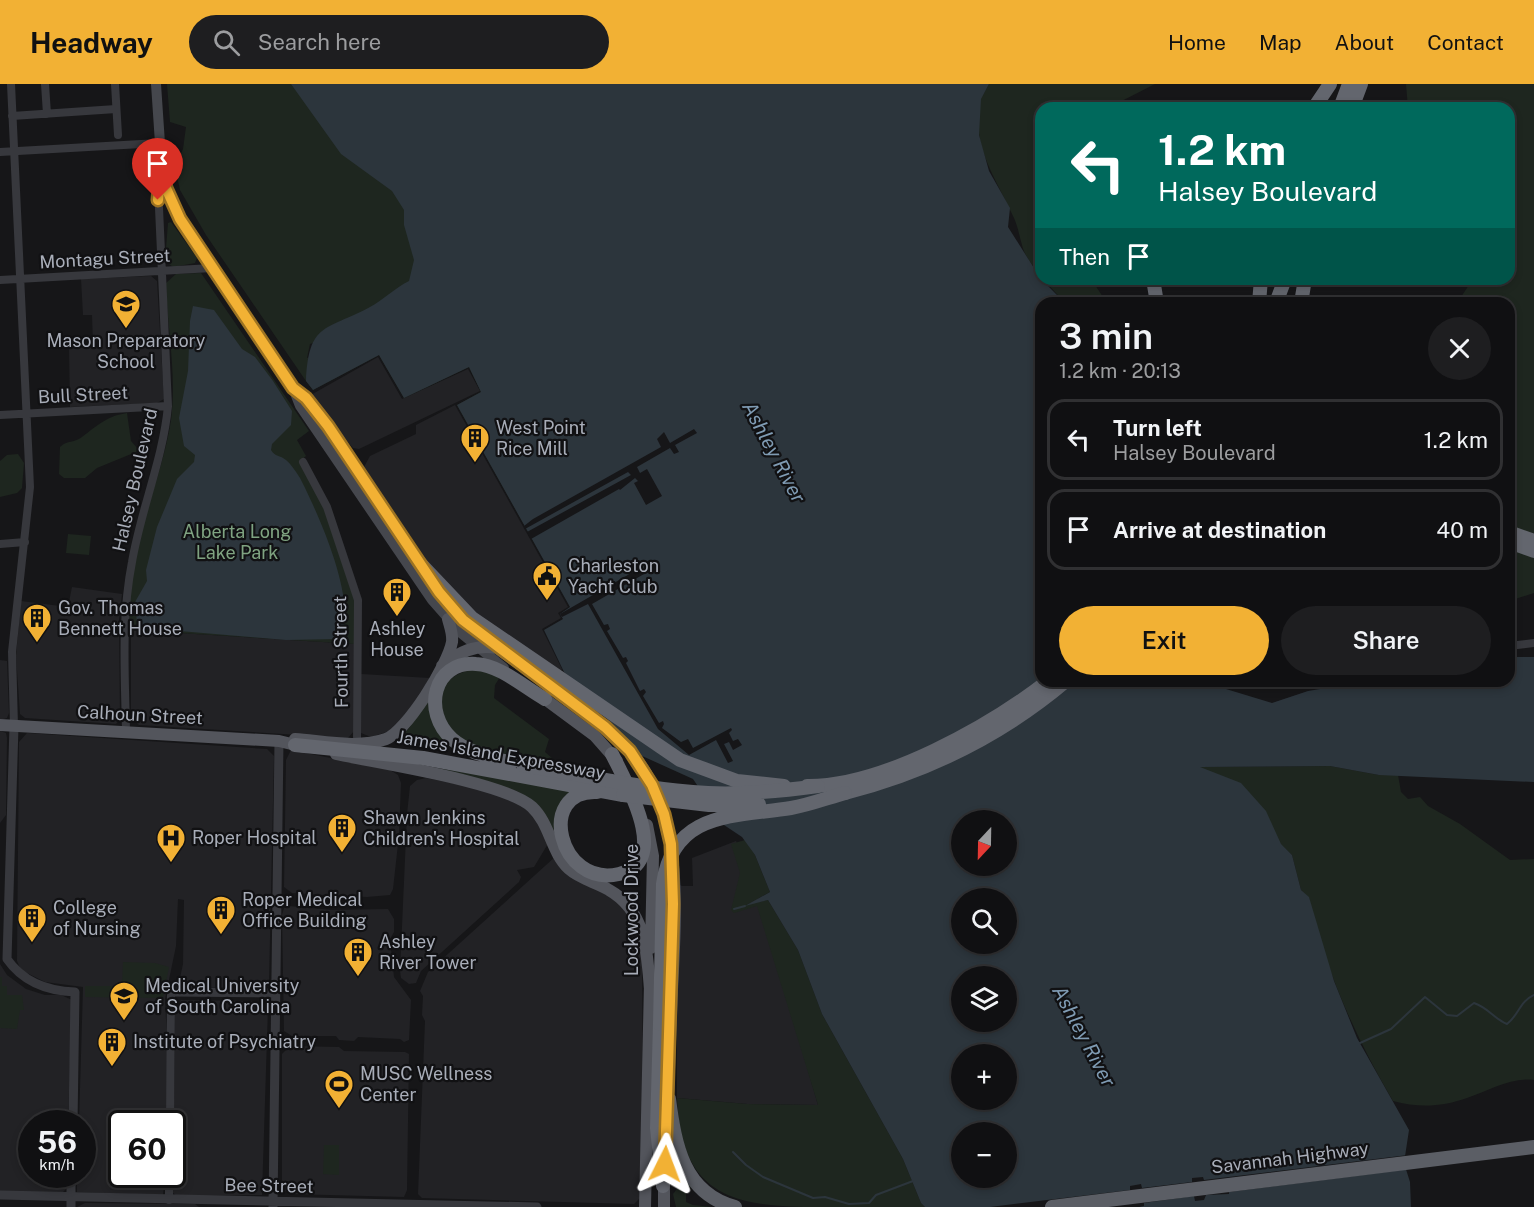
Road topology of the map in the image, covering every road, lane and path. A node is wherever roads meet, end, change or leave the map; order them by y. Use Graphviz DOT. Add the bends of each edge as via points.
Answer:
graph roads {
  1 [pos="11,84"];
  2 [pos="45,84"];
  3 [pos="115,84"];
  4 [pos="156,84"];
  5 [pos="1330,84"];
  6 [pos="1349,84"];
  7 [pos="1363,84"];
  8 [pos="1318,102"];
  9 [pos="1342,102"];
  10 [pos="1355,102"];
  11 [pos="1358,102"];
  12 [pos="116,109"];
  13 [pos="47,114"];
  14 [pos="12,116"];
  15 [pos="117,135"];
  16 [pos="159,143"];
  17 [pos="14,151"];
  18 [pos="0,152"];
  19 [pos="161,164"];
  20 [pos="212,268"];
  21 [pos="161,272"];
  22 [pos="19,278"];
  23 [pos="0,280"];
  24 [pos="293,388"];
  25 [pos="168,406"];
  26 [pos="27,413"];
  27 [pos="0,415"];
  28 [pos="303,462"];
  29 [pos="1515,534"];
  30 [pos="1534,540"];
  31 [pos="25,542"];
  32 [pos="0,544"];
  33 [pos="1515,545"];
  34 [pos="1534,551"];
  35 [pos="418,561"];
  36 [pos="448,619"];
  37 [pos="1534,643"];
  38 [pos="1515,645"];
  39 [pos="476,647"];
  40 [pos="497,648"];
  41 [pos="442,666"];
  42 [pos="523,672"];
  43 [pos="1040,687"];
  44 [pos="1058,687"];
  45 [pos="545,699"];
  46 [pos="0,725"];
  47 [pos="14,726"];
  48 [pos="126,732"];
  49 [pos="279,741"];
  50 [pos="357,743"];
  51 [pos="295,745"];
  52 [pos="612,754"];
  53 [pos="518,767"];
  54 [pos="818,786"];
  55 [pos="845,793"];
  56 [pos="623,795"];
  57 [pos="650,990"];
  58 [pos="171,992"];
  59 [pos="276,993"];
  60 [pos="669,1099"];
  61 [pos="73,1110"];
  62 [pos="170,1110"];
  63 [pos="647,1123"];
  64 [pos="1534,1147"];
  65 [pos="663,1186"];
  66 [pos="169,1188"];
  67 [pos="0,1196"];
  68 [pos="169,1200"];
  69 [pos="71,1202"];
  70 [pos="203,1204"];
  71 [pos="273,1205"];
  72 [pos="451,1206"];
  73 [pos="537,1207"];
  74 [pos="645,1207"];
  75 [pos="664,1207"];
  76 [pos="735,1207"];
  77 [pos="1052,1207"];
  1 -- 14 [label="street"];
  2 -- 13 [label="street"];
  3 -- 12 [label="street"];
  4 -- 16 [label="main road"];
  5 -- 8 [label="highway"];
  6 -- 9 [label="highway"];
  7 -- 10 [label="highway"];
  7 -- 11 [label="highway"];
  12 -- 13 [label="street"];
  12 -- 15 [label="street"];
  13 -- 14 [label="street"];
  14 -- 17 [label="street"];
  16 -- 17 [label="street"];
  16 -- 19 [label="main road"];
  17 -- 18 [label="street"];
  17 -- 22 [label="street"];
  19 -- 20 [label="main road" via="171,202"];
  19 -- 21 [label="street, Halsey Boulevard"];
  20 -- 21 [label="street, Montagu Street"];
  20 -- 24 [label="main road"];
  21 -- 22 [label="street, Montagu Street"];
  21 -- 25 [label="street, Halsey Boulevard"];
  22 -- 23 [label="street, Montagu Street"];
  22 -- 26 [label="street"];
  24 -- 35 [label="main road" via="328,426"];
  24 -- 36 [label="main road" via="300,406 338,463"];
  25 -- 26 [label="street, Bull Street"];
  25 -- 48 [label="street, Halsey Boulevard" via="128,582"];
  26 -- 27 [label="street, Bull Street"];
  26 -- 31 [label="street" via="30,498"];
  28 -- 50 [label="street, Fourth Street" via="327,507 358,600"];
  29 -- 30 [label="highway"];
  31 -- 32 [label="street"];
  31 -- 47 [label="street" via="12,652"];
  33 -- 34 [label="highway"];
  35 -- 40 [label="main road" via="455,611"];
  35 -- 42 [label="highway"];
  36 -- 39 [label="main road"];
  36 -- 41 [label="main road" via="452,638"];
  37 -- 38 [label="street"];
  39 -- 40 [label="main road"];
  39 -- 41 [label="main road"];
  39 -- 42 [label="main road"];
  40 -- 42 [label="main road"];
  41 -- 50 [label="main road, Calhoun Street" via="395,734"];
  42 -- 45 [label="highway"];
  42 -- 53 [label="highway" via="465,664 444,678 433,701 439,725 453,740 474,752"];
  42 -- 54 [label="highway, bridge" via="695,768 737,781"];
  42 -- 60 [label="main road, bridge" via="605,727 630,751 646,772 664,814 671,844 672,882"];
  43 -- 54 [label="highway, James Island Expressway" via="948,744 902,764"];
  44 -- 55 [label="highway, James Island Expressway" via="1026,713 962,751 917,771"];
  45 -- 52 [label="main road, Lockwood Drive" via="595,736"];
  46 -- 47 [label="main road, Calhoun Street"];
  47 -- 48 [label="main road, Calhoun Street"];
  47 -- 61 [label="street" via="7,959 27,980 75,992"];
  48 -- 49 [label="main road, Calhoun Street"];
  49 -- 50 [label="main road, Calhoun Street"];
  49 -- 51 [label="main road, Calhoun Street"];
  49 -- 59 [label="street"];
  50 -- 53 [label="highway, James Island Expressway"];
  51 -- 53 [label="highway, James Island Expressway"];
  51 -- 57 [label="main road, Calhoun Street" via="499,790 526,802 539,814 564,864 616,894 635,915 646,940"];
  52 -- 56 [label="highway, bridge" via="637,805 644,847 641,858 627,872 606,875 590,871 574,861 564,846 560,830 565,808 584,792"];
  52 -- 57 [label="main road, Lockwood Drive, bridge" via="627,774 646,819 653,856"];
  53 -- 54 [label="highway, James Island Expressway, bridge" via="708,793 757,793"];
  53 -- 56 [label="highway, James Island Expressway"];
  55 -- 56 [label="highway, James Island Expressway, bridge" via="735,805"];
  55 -- 65 [label="highway, bridge" via="794,807 704,822 681,840 667,866 663,884 657,1128"];
  57 -- 63 [label="main road, Lockwood Drive"];
  58 -- 59 [label="street"];
  58 -- 62 [label="street"];
  59 -- 71 [label="street"];
  60 -- 65 [label="main road"];
  60 -- 76 [label="highway" via="676,1145 685,1168 703,1190"];
  63 -- 65 [label="main road" via="652,1184 659,1190"];
  63 -- 74 [label="main road, Lockwood Drive"];
  64 -- 77 [label="highway, Savannah Highway"];
  65 -- 75 [label="main road"];
  66 -- 68 [label="street"];
  67 -- 69 [label="street, Bee Street"];
  68 -- 69 [label="street, Bee Street"];
  68 -- 70 [label="street, Bee Street"];
  70 -- 71 [label="street, Bee Street"];
  71 -- 72 [label="street, Bee Street"];
  72 -- 73 [label="street, Bee Street"];
}
